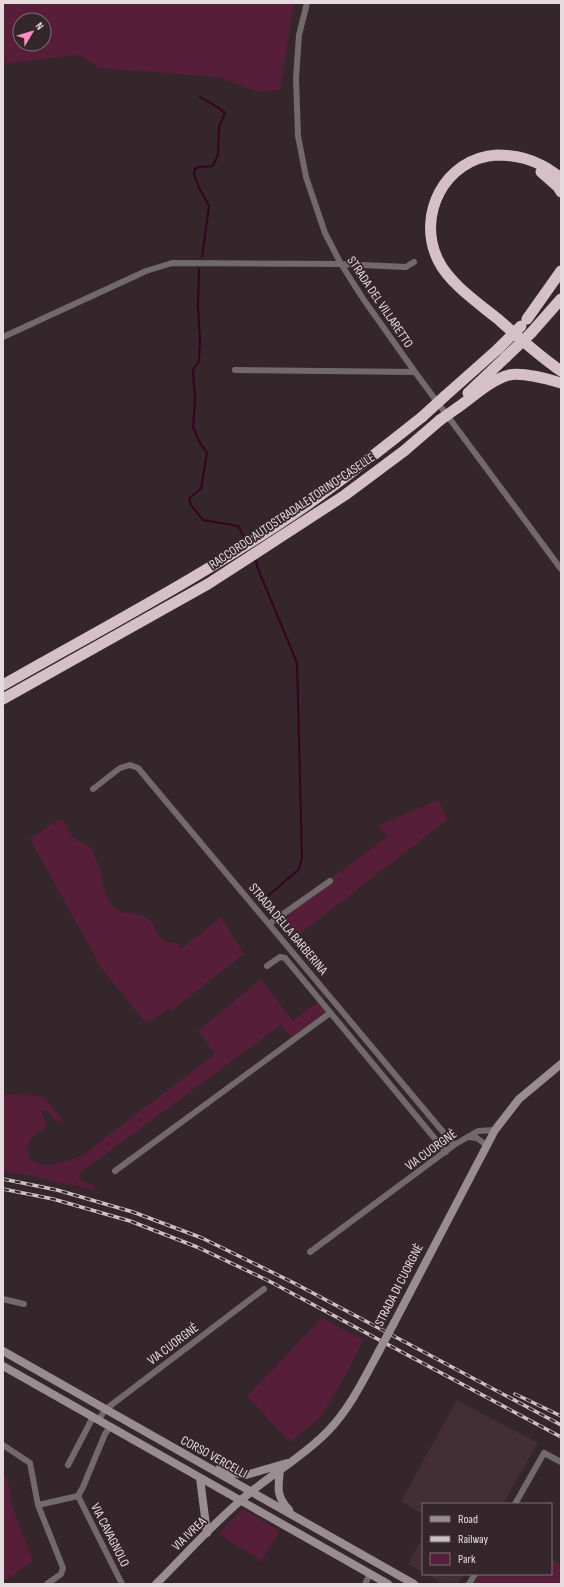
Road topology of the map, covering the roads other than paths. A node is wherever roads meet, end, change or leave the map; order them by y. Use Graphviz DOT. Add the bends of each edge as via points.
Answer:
graph roads {
  1 [pos="307,3"];
  2 [pos="508,156"];
  3 [pos="561,178"];
  4 [pos="561,192"];
  5 [pos="414,262"];
  6 [pos="341,264"];
  7 [pos="561,272"];
  8 [pos="561,285"];
  9 [pos="561,299"];
  10 [pos="524,323"];
  11 [pos="3,337"];
  12 [pos="502,354"];
  13 [pos="235,370"];
  14 [pos="415,372"];
  15 [pos="561,372"];
  16 [pos="561,383"];
  17 [pos="456,407"];
  18 [pos="561,569"];
  19 [pos="3,685"];
  20 [pos="3,699"];
  21 [pos="93,789"];
  22 [pos="330,881"];
  23 [pos="269,924"];
  24 [pos="267,966"];
  25 [pos="330,1013"];
  26 [pos="561,1064"];
  27 [pos="494,1130"];
  28 [pos="468,1137"];
  29 [pos="486,1145"];
  30 [pos="454,1146"];
  31 [pos="446,1152"];
  32 [pos="115,1171"];
  33 [pos="310,1252"];
  34 [pos="264,1288"];
  35 [pos="3,1299"];
  36 [pos="24,1304"];
  37 [pos="3,1351"];
  38 [pos="3,1366"];
  39 [pos="106,1409"];
  40 [pos="96,1419"];
  41 [pos="110,1427"];
  42 [pos="3,1445"];
  43 [pos="291,1462"];
  44 [pos="561,1462"];
  45 [pos="68,1465"];
  46 [pos="206,1466"];
  47 [pos="280,1470"];
  48 [pos="200,1478"];
  49 [pos="252,1492"];
  50 [pos="78,1496"];
  51 [pos="240,1501"];
  52 [pos="516,1503"];
  53 [pos="38,1505"];
  54 [pos="295,1516"];
  55 [pos="207,1533"];
  56 [pos="370,1574"];
  57 [pos="474,1575"];
  58 [pos="47,1584"];
  59 [pos="122,1584"];
  60 [pos="156,1584"];
  61 [pos="365,1584"];
  62 [pos="388,1584"];
  63 [pos="414,1584"];
  64 [pos="469,1584"];
  1 -- 6 [label="street, STRADA DEL VILLARETTO" via="299,35 296,78 298,136 313,202"];
  2 -- 3 [label="highway" via="542,165"];
  2 -- 4 [label="highway" via="538,170"];
  2 -- 15 [label="highway" via="498,155 468,163 444,183 433,205 430,229 433,248 441,267 455,283"];
  5 -- 6 [label="street" via="406,267"];
  6 -- 11 [label="street" via="172,263 146,271"];
  6 -- 14 [label="street, STRADA DEL VILLARETTO"];
  7 -- 10 [label="highway"];
  8 -- 10 [label="highway, RACCORDO AUTOSTRADALE TORINO-CASELLE"];
  9 -- 12 [label="highway, RACCORDO AUTOSTRADALE TORINO-CASELLE, bridge" via="531,333"];
  10 -- 12 [label="highway, RACCORDO AUTOSTRADALE TORINO-CASELLE, bridge"];
  12 -- 17 [label="highway, RACCORDO AUTOSTRADALE TORINO-CASELLE"];
  12 -- 19 [label="highway, RACCORDO AUTOSTRADALE TORINO-CASELLE, bridge" via="307,505 218,562"];
  13 -- 14 [label="street"];
  14 -- 18 [label="street, STRADA DEL VILLARETTO"];
  16 -- 17 [label="highway" via="510,375 487,386"];
  17 -- 20 [label="highway, RACCORDO AUTOSTRADALE TORINO-CASELLE, bridge" via="404,451 345,495 208,584"];
  21 -- 23 [label="street, STRADA DELLA BARBERINA" via="120,768 130,765 138,768"];
  22 -- 23 [label="street"];
  23 -- 30 [label="street, STRADA DELLA BARBERINA"];
  24 -- 25 [label="street, STRADA DELLA BARBERINA" via="280,958 285,958"];
  25 -- 31 [label="street, STRADA DELLA BARBERINA"];
  25 -- 32 [label="street"];
  26 -- 27 [label="main road, STRADA DI CUORGNÈ" via="519,1099"];
  27 -- 28 [label="street, VIA CUORGNÈ" via="482,1130"];
  27 -- 29 [label="main road, STRADA DI CUORGNÈ"];
  28 -- 29 [label="street, VIA CUORGNÈ" via="477,1138"];
  28 -- 30 [label="street, VIA CUORGNÈ"];
  29 -- 43 [label="main road, STRADA DI CUORGNÈ, bridge" via="394,1323 345,1411 324,1435"];
  30 -- 31 [label="street, VIA CUORGNÈ"];
  31 -- 33 [label="street, VIA CUORGNÈ"];
  34 -- 39 [label="street, VIA CUORGNÈ"];
  35 -- 36 [label="street"];
  37 -- 39 [label="main road, CORSO VERCELLI"];
  38 -- 40 [label="main road, CORSO VERCELLI"];
  39 -- 40 [label="street, VIA CUORGNÈ"];
  39 -- 46 [label="main road, CORSO VERCELLI"];
  40 -- 41 [label="main road, CORSO VERCELLI"];
  40 -- 45 [label="street, VIA CUORGNÈ"];
  41 -- 48 [label="main road, CORSO VERCELLI"];
  41 -- 50 [label="street, VIA CAVAGNOLO"];
  42 -- 53 [label="street" via="30,1463"];
  43 -- 46 [label="main road" via="246,1475"];
  43 -- 47 [label="main road, STRADA DI CUORGNÈ"];
  44 -- 52 [label="street" via="544,1453"];
  46 -- 49 [label="main road, CORSO VERCELLI"];
  47 -- 49 [label="main road, STRADA DI CUORGNÈ"];
  47 -- 54 [label="main road" via="279,1495"];
  48 -- 51 [label="main road, CORSO VERCELLI"];
  48 -- 55 [label="main road"];
  49 -- 51 [label="main road, STRADA DI CUORGNÈ"];
  49 -- 54 [label="main road, CORSO VERCELLI"];
  50 -- 53 [label="street, VIA CAVAGNOLO"];
  50 -- 59 [label="street, VIA CAVAGNOLO"];
  51 -- 55 [label="main road, VIA IVREA"];
  51 -- 56 [label="main road, CORSO VERCELLI"];
  53 -- 58 [label="street" via="63,1568 61,1574"];
  54 -- 63 [label="main road, CORSO VERCELLI"];
  55 -- 60 [label="main road, VIA IVREA"];
  56 -- 61 [label="street"];
  56 -- 62 [label="main road, CORSO VERCELLI"];
  57 -- 64 [label="street"];
}
